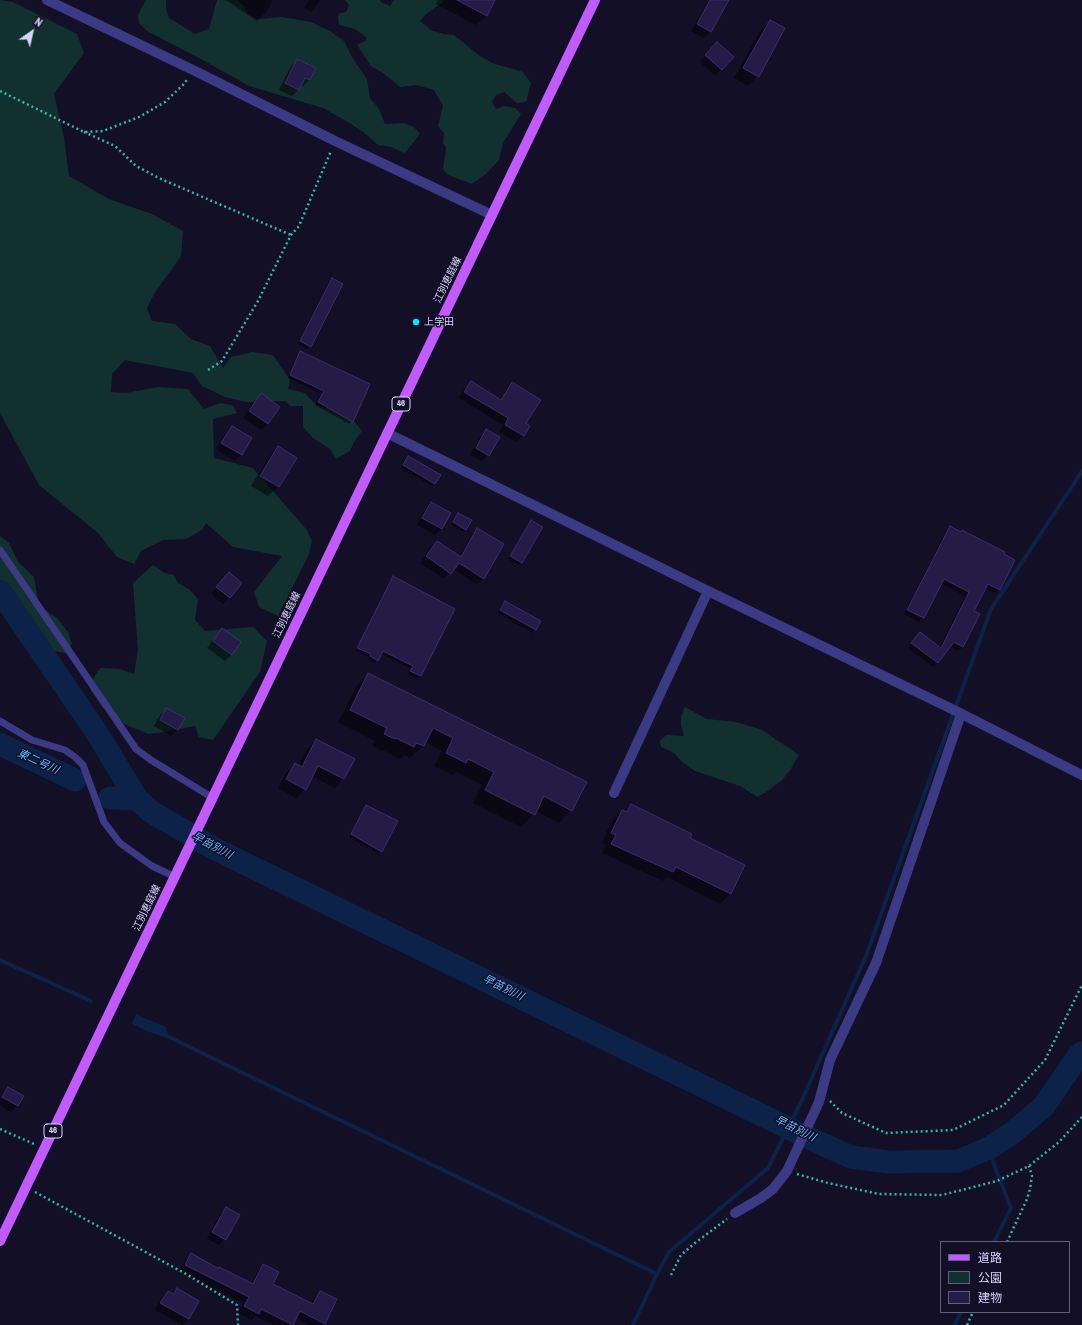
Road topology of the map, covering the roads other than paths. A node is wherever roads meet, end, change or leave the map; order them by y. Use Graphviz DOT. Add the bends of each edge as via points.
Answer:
graph roads {
  1 [pos="47,0"];
  2 [pos="595,0"];
  3 [pos="492,215"];
  4 [pos="388,433"];
  5 [pos="0,550"];
  6 [pos="708,592"];
  7 [pos="956,711"];
  8 [pos="0,721"];
  9 [pos="1082,775"];
  10 [pos="614,793"];
  11 [pos="213,798"];
  12 [pos="175,877"];
  13 [pos="735,1213"];
  14 [pos="0,1241"];
  1 -- 3 [label="street"];
  2 -- 3 [label="main road, 江別恵庭線 / 46"];
  3 -- 4 [label="main road, 江別恵庭線 / 46"];
  4 -- 6 [label="street"];
  4 -- 11 [label="main road, 江別恵庭線 / 46"];
  5 -- 11 [label="lane" via="136,749"];
  6 -- 7 [label="street"];
  6 -- 10 [label="street"];
  7 -- 9 [label="street"];
  7 -- 13 [label="street" via="876,963 830,1060 820,1097 788,1168 772,1189"];
  8 -- 12 [label="lane" via="32,740 65,750 75,757 83,765 104,822 120,843 152,866"];
  11 -- 12 [label="main road, 江別恵庭線 / 46"];
  12 -- 14 [label="main road, 江別恵庭線 / 46"];
}
